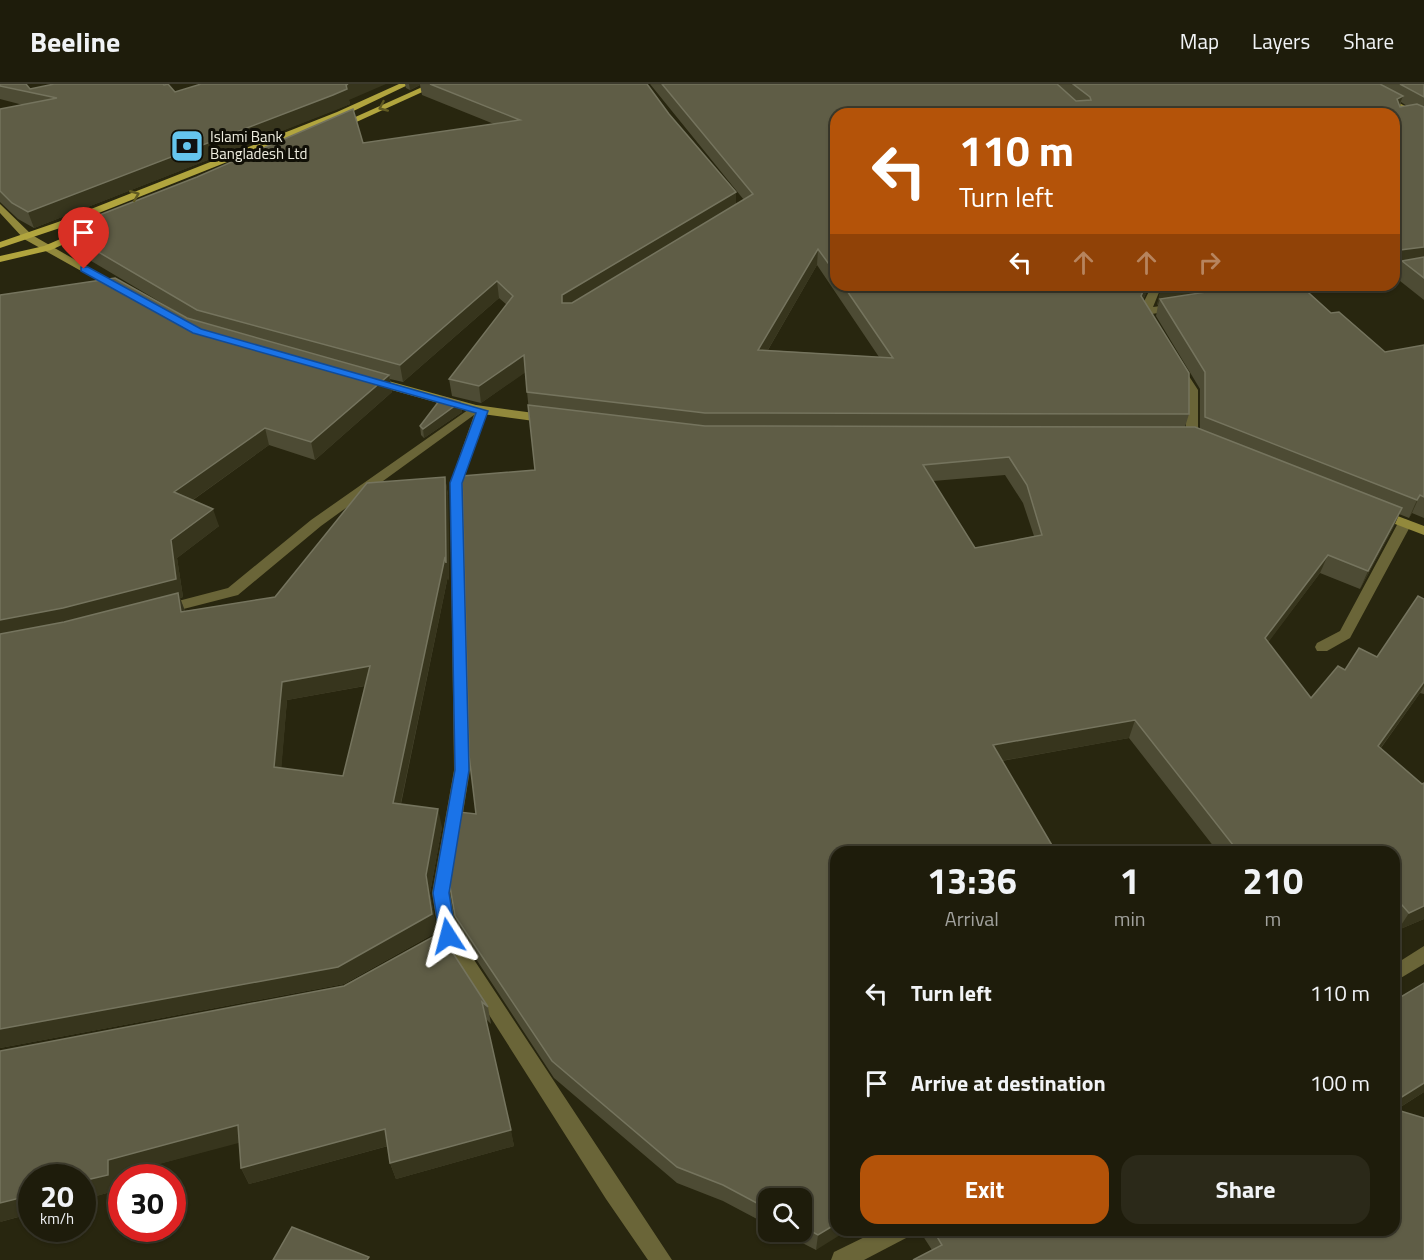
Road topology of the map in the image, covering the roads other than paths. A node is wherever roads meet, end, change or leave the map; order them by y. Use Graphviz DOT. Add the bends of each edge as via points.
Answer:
graph roads {
  1 [pos="406,84"];
  2 [pos="436,84"];
  3 [pos="1356,84"];
  4 [pos="1413,114"];
  5 [pos="1400,116"];
  6 [pos="1424,120"];
  7 [pos="328,132"];
  8 [pos="0,207"];
  9 [pos="90,231"];
  10 [pos="28,237"];
  11 [pos="0,245"];
  12 [pos="46,248"];
  13 [pos="0,259"];
  14 [pos="1424,267"];
  15 [pos="1400,271"];
  16 [pos="1154,291"];
  17 [pos="1282,291"];
  18 [pos="1275,292"];
  19 [pos="137,298"];
  20 [pos="1192,304"];
  21 [pos="1145,312"];
  22 [pos="1156,331"];
  23 [pos="1174,360"];
  24 [pos="364,378"];
  25 [pos="478,410"];
  26 [pos="562,421"];
  27 [pos="1192,439"];
  28 [pos="1362,506"];
  29 [pos="1405,523"];
  30 [pos="1424,531"];
  31 [pos="152,612"];
  32 [pos="1322,647"];
  33 [pos="448,936"];
  34 [pos="428,947"];
  35 [pos="1424,954"];
  36 [pos="1400,970"];
  37 [pos="889,1236"];
  38 [pos="662,1260"];
  39 [pos="842,1260"];
  10 -- 1 [label="main road, one-way" via="340,114"];
  2 -- 7 [label="main road, one-way"];
  3 -- 4 [label="street"];
  4 -- 5 [label="street"];
  4 -- 6 [label="street"];
  8 -- 10 [label="street"];
  9 -- 12 [label="main road"];
  10 -- 11 [label="main road"];
  10 -- 12 [label="street"];
  12 -- 13 [label="main road"];
  12 -- 19 [label="street"];
  14 -- 15 [label="street"];
  16 -- 21 [label="street"];
  17 -- 18 [label="street"];
  20 -- 21 [label="street"];
  21 -- 22 [label="street"];
  23 -- 27 [label="street" via="1192,390"];
  24 -- 25 [label="street"];
  25 -- 26 [label="street"];
  25 -- 31 [label="street" via="316,523 233,592"];
  25 -- 33 [label="street" via="456,483 462,770 441,893"];
  28 -- 29 [label="street"];
  29 -- 30 [label="street"];
  29 -- 32 [label="street" via="1345,634"];
  33 -- 34 [label="street"];
  33 -- 38 [label="street"];
  35 -- 36 [label="street"];
  37 -- 39 [label="street"];
}
